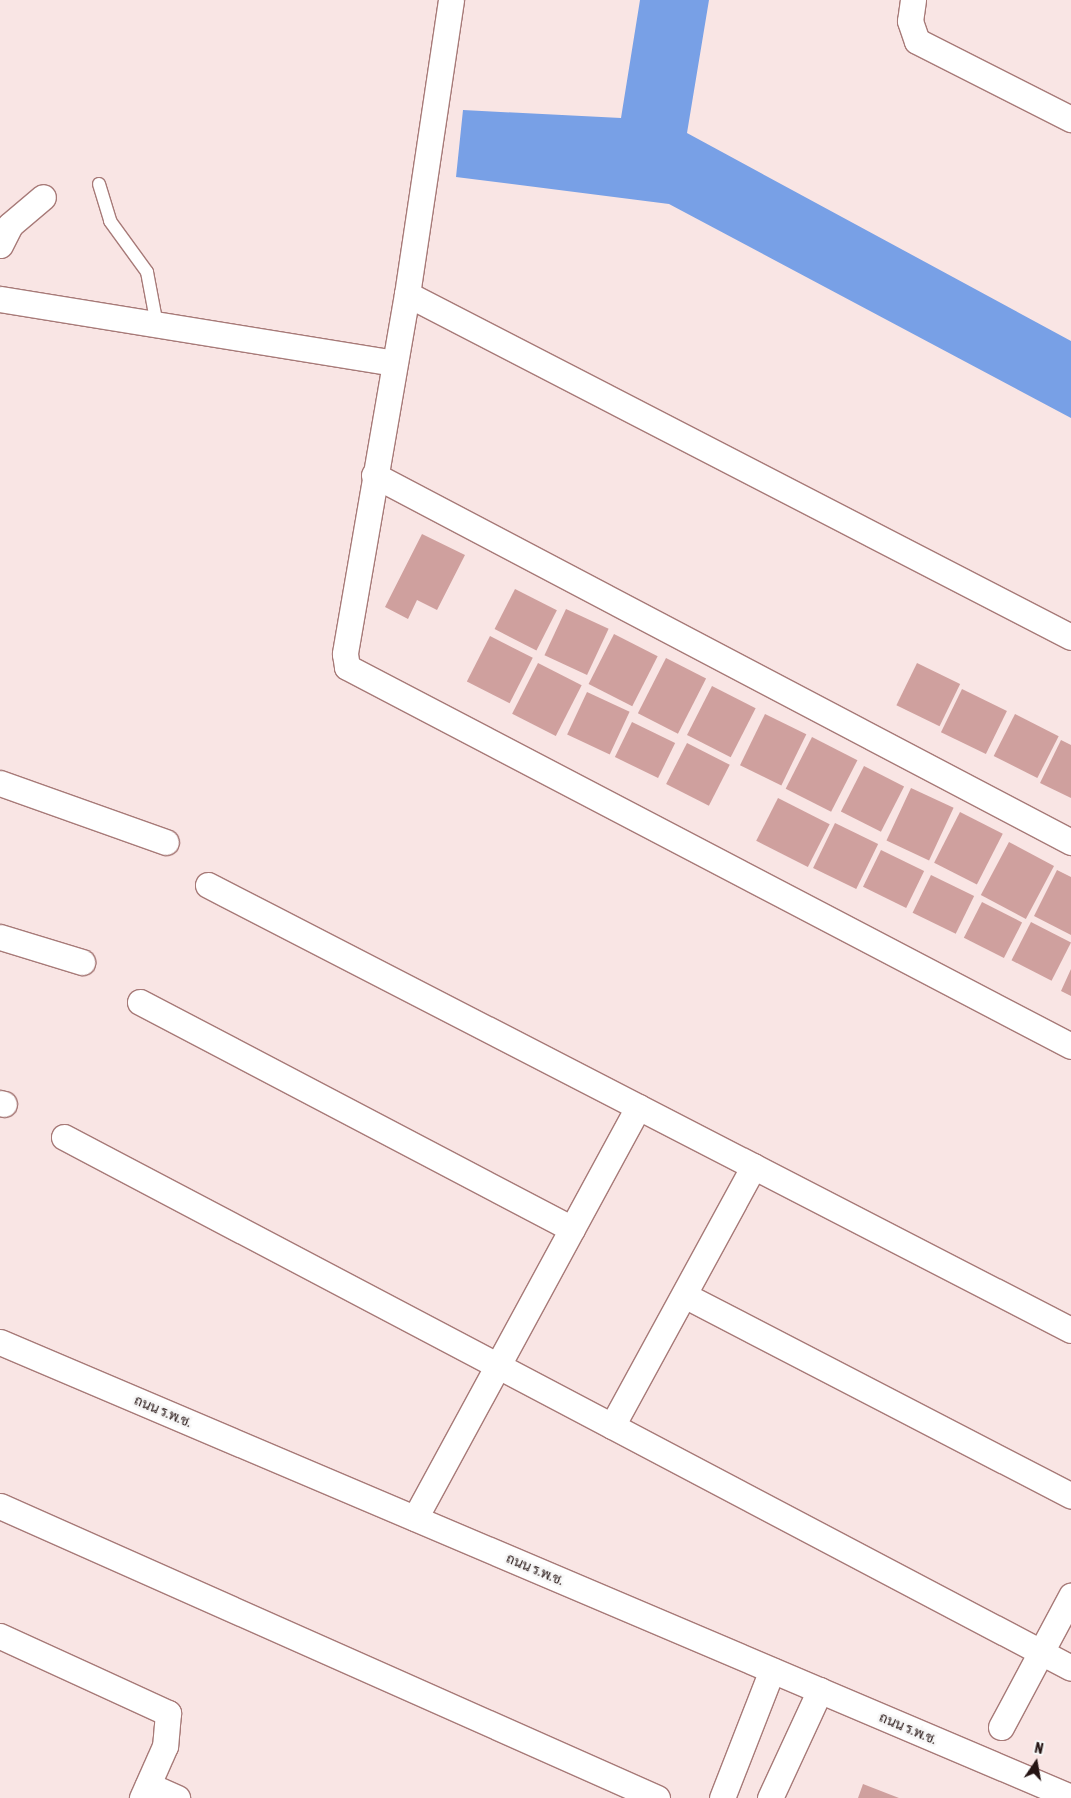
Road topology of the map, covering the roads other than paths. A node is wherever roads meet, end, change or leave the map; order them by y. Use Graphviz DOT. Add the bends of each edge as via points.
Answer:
graph roads {
  1 [pos="451,0"];
  2 [pos="913,0"];
  3 [pos="1071,119"];
  4 [pos="99,184"];
  5 [pos="43,197"];
  6 [pos="0,245"];
  7 [pos="407,294"];
  8 [pos="0,299"];
  9 [pos="157,325"];
  10 [pos="394,363"];
  11 [pos="374,475"];
  12 [pos="1071,637"];
  13 [pos="0,783"];
  14 [pos="166,842"];
  15 [pos="1071,842"];
  16 [pos="208,885"];
  17 [pos="0,937"];
  18 [pos="82,962"];
  19 [pos="140,1002"];
  20 [pos="1071,1046"];
  21 [pos="638,1107"];
  22 [pos="64,1137"];
  23 [pos="754,1166"];
  24 [pos="572,1229"];
  25 [pos="684,1295"];
  26 [pos="1071,1330"];
  27 [pos="0,1342"];
  28 [pos="498,1366"];
  29 [pos="612,1426"];
  30 [pos="1071,1496"];
  31 [pos="0,1506"];
  32 [pos="415,1518"];
  33 [pos="1071,1596"];
  34 [pos="0,1636"];
  35 [pos="1041,1652"];
  36 [pos="1071,1668"];
  37 [pos="772,1670"];
  38 [pos="820,1690"];
  39 [pos="1001,1727"];
  40 [pos="145,1791"];
  41 [pos="1071,1797"];
  42 [pos="177,1798"];
  43 [pos="657,1798"];
  44 [pos="722,1798"];
  45 [pos="770,1798"];
  1 -- 7 [label="street"];
  2 -- 3 [label="street" via="910,21 917,41"];
  4 -- 9 [label="lane" via="110,221 146,272"];
  5 -- 6 [label="street" via="10,226"];
  7 -- 10 [label="street"];
  7 -- 12 [label="street"];
  8 -- 9 [label="street"];
  9 -- 10 [label="street"];
  10 -- 11 [label="street"];
  11 -- 15 [label="street"];
  11 -- 20 [label="street" via="345,654 346,668"];
  13 -- 14 [label="street"];
  16 -- 21 [label="street"];
  17 -- 18 [label="street"];
  19 -- 24 [label="street"];
  21 -- 23 [label="street"];
  21 -- 24 [label="street"];
  22 -- 28 [label="street"];
  23 -- 25 [label="street"];
  23 -- 26 [label="street"];
  24 -- 28 [label="street"];
  25 -- 29 [label="street"];
  25 -- 30 [label="street"];
  27 -- 32 [label="street, ถนน ร.พ.ช."];
  28 -- 29 [label="street"];
  28 -- 32 [label="street"];
  29 -- 35 [label="street"];
  31 -- 43 [label="street"];
  32 -- 37 [label="street, ถนน ร.พ.ช."];
  33 -- 35 [label="street"];
  34 -- 40 [label="street" via="168,1713 165,1746"];
  35 -- 36 [label="street"];
  35 -- 39 [label="street"];
  37 -- 38 [label="street, ถนน ร.พ.ช."];
  37 -- 44 [label="street"];
  38 -- 41 [label="street, ถนน ร.พ.ช."];
  38 -- 45 [label="street"];
  40 -- 42 [label="street"];
}
